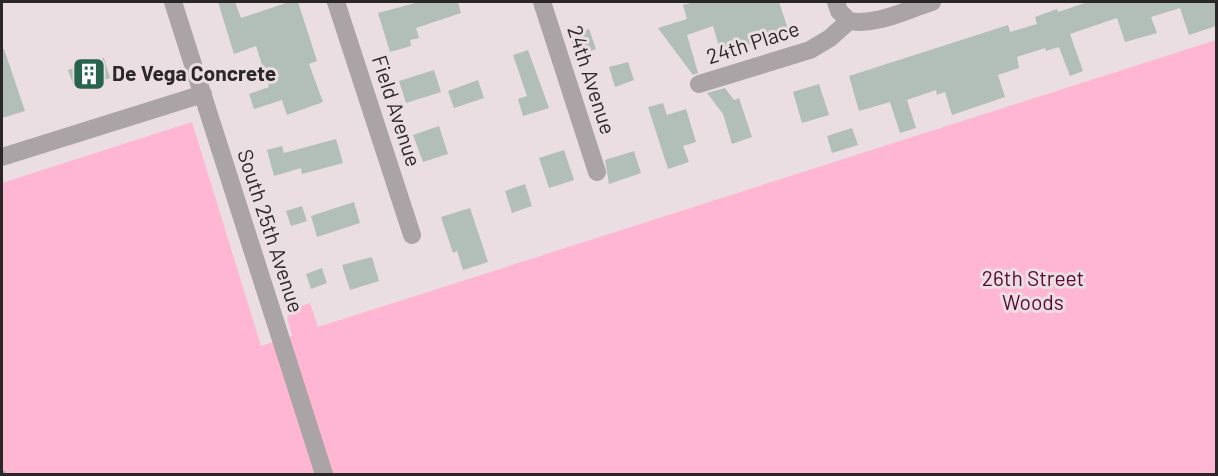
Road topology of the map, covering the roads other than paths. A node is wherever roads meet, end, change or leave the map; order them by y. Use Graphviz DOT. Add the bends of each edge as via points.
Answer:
graph roads {
  1 [pos="173,2"];
  2 [pos="336,2"];
  3 [pos="542,2"];
  4 [pos="836,2"];
  5 [pos="932,2"];
  6 [pos="849,21"];
  7 [pos="699,84"];
  8 [pos="203,94"];
  9 [pos="2,157"];
  10 [pos="597,172"];
  11 [pos="412,235"];
  12 [pos="324,474"];
  1 -- 8 [label="street, South 25th Avenue"];
  2 -- 11 [label="street, Field Avenue"];
  3 -- 10 [label="street, 24th Avenue"];
  4 -- 6 [label="street"];
  5 -- 6 [label="street" via="876,20"];
  6 -- 7 [label="street, 24th Place" via="810,50"];
  8 -- 9 [label="street"];
  8 -- 12 [label="street, South 25th Avenue"];
}
